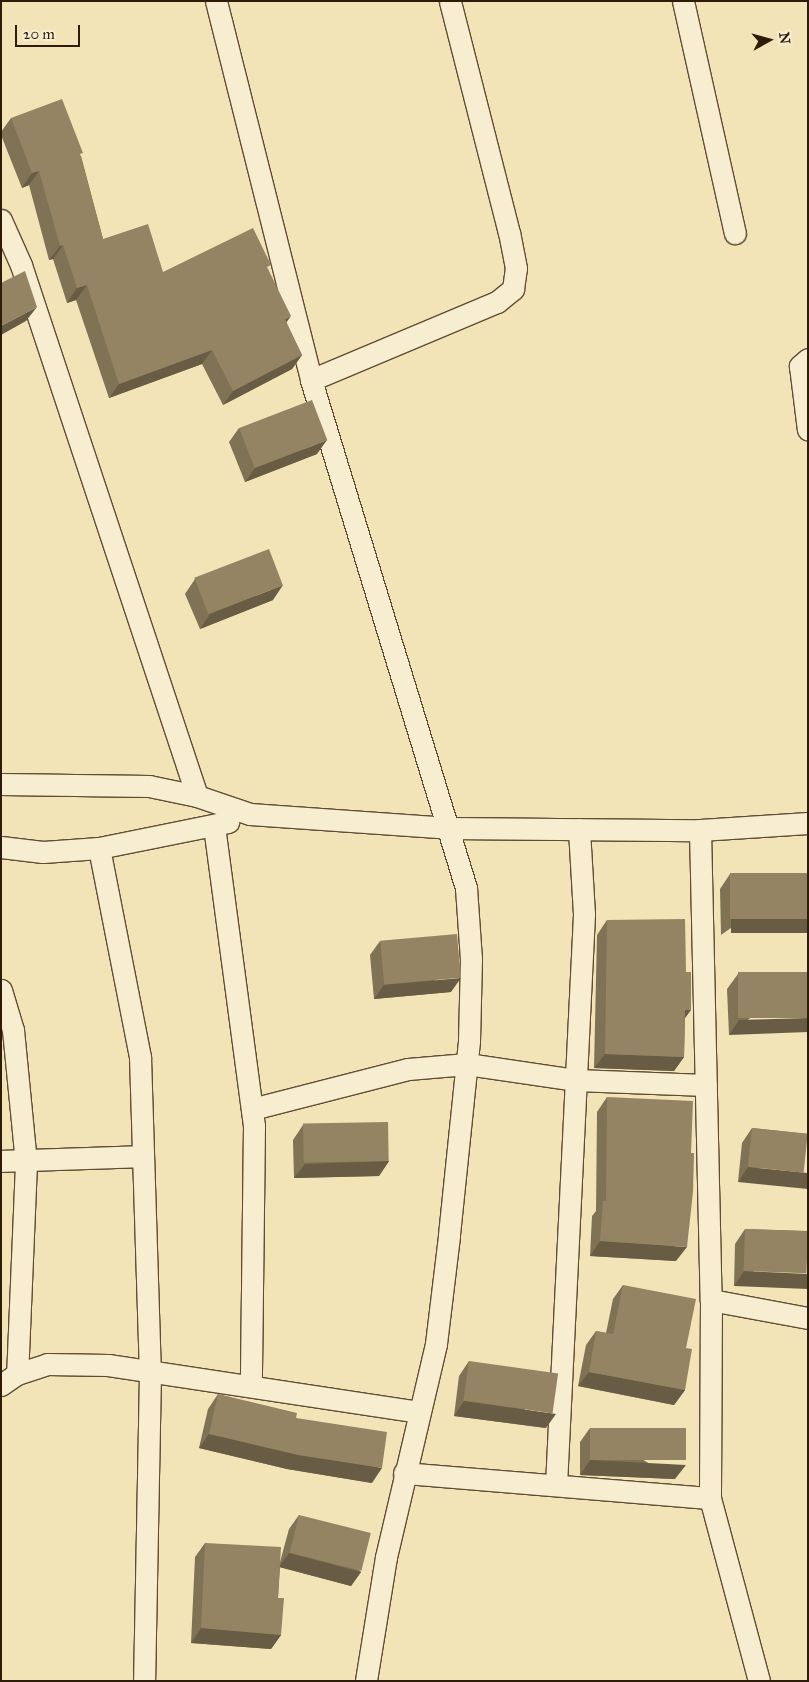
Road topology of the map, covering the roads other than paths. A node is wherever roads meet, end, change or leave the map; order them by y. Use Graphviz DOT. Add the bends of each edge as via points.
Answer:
graph roads {
  1 [pos="216,1"];
  2 [pos="450,1"];
  3 [pos="683,1"];
  4 [pos="1,220"];
  5 [pos="735,233"];
  6 [pos="808,359"];
  7 [pos="311,380"];
  8 [pos="808,430"];
  9 [pos="3,779"];
  10 [pos="197,796"];
  11 [pos="250,814"];
  12 [pos="808,823"];
  13 [pos="214,826"];
  14 [pos="450,828"];
  15 [pos="579,828"];
  16 [pos="700,830"];
  17 [pos="1,847"];
  18 [pos="99,848"];
  19 [pos="1,990"];
  20 [pos="467,1064"];
  21 [pos="575,1080"];
  22 [pos="706,1085"];
  23 [pos="252,1109"];
  24 [pos="143,1156"];
  25 [pos="1,1161"];
  26 [pos="26,1163"];
  27 [pos="711,1300"];
  28 [pos="808,1318"];
  29 [pos="150,1373"];
  30 [pos="9,1380"];
  31 [pos="251,1385"];
  32 [pos="418,1412"];
  33 [pos="404,1473"];
  34 [pos="556,1485"];
  35 [pos="710,1498"];
  36 [pos="144,1681"];
  37 [pos="366,1681"];
  38 [pos="759,1681"];
  1 -- 7 [label="street"];
  2 -- 7 [label="street" via="509,234 516,268 513,289 497,302"];
  3 -- 5 [label="street"];
  4 -- 10 [label="street" via="21,265"];
  6 -- 8 [label="street" via="800,366"];
  7 -- 14 [label="street"];
  9 -- 10 [label="street" via="149,786"];
  10 -- 11 [label="street"];
  11 -- 13 [label="street"];
  11 -- 14 [label="street"];
  12 -- 16 [label="street"];
  13 -- 18 [label="street"];
  13 -- 23 [label="street"];
  14 -- 15 [label="street"];
  14 -- 20 [label="street" via="466,888 471,959"];
  15 -- 16 [label="street"];
  15 -- 21 [label="street" via="584,914"];
  16 -- 22 [label="street"];
  17 -- 18 [label="street" via="43,852"];
  18 -- 24 [label="street" via="140,1057"];
  19 -- 26 [label="street" via="13,1030"];
  20 -- 21 [label="street"];
  20 -- 23 [label="street" via="408,1069"];
  20 -- 32 [label="street" via="436,1344"];
  21 -- 22 [label="street"];
  21 -- 34 [label="street"];
  22 -- 27 [label="street"];
  23 -- 31 [label="street"];
  24 -- 26 [label="street"];
  24 -- 29 [label="street"];
  25 -- 26 [label="street"];
  26 -- 30 [label="street"];
  27 -- 28 [label="street"];
  27 -- 35 [label="street"];
  29 -- 30 [label="street" via="108,1365 46,1364"];
  29 -- 31 [label="street"];
  29 -- 36 [label="street"];
  31 -- 32 [label="street"];
  32 -- 33 [label="street"];
  33 -- 34 [label="street"];
  33 -- 37 [label="street" via="386,1557"];
  34 -- 35 [label="street"];
  35 -- 38 [label="street"];
}
